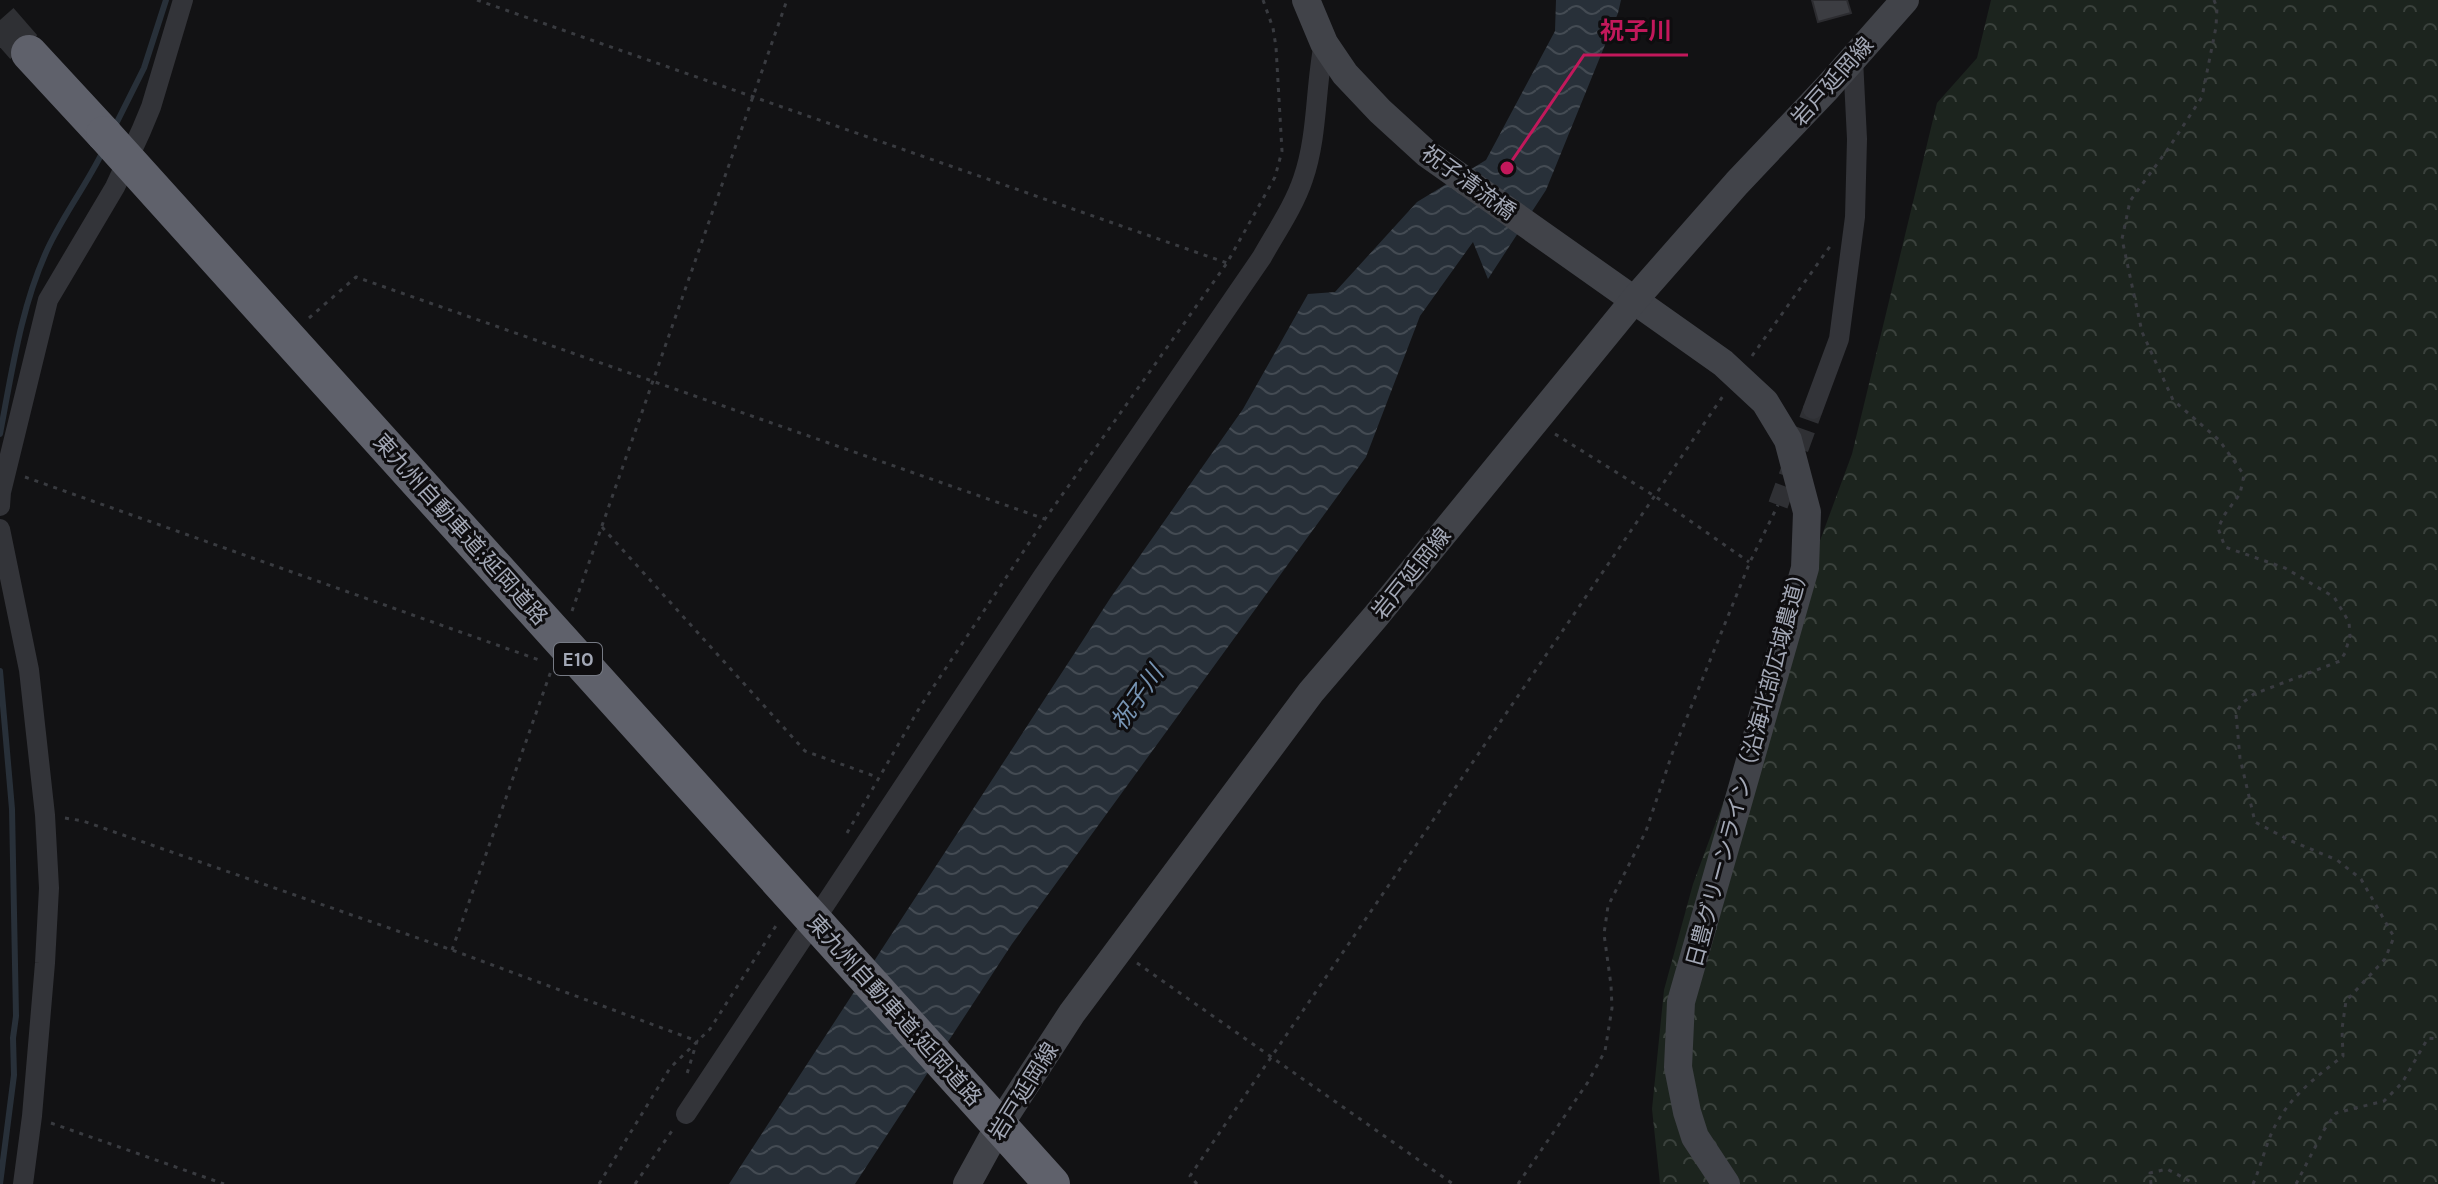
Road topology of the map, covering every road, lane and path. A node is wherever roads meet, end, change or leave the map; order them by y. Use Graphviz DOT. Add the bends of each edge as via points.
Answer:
graph roads {
  1 [pos="183,0"];
  2 [pos="477,0"];
  3 [pos="787,0"];
  4 [pos="1263,0"];
  5 [pos="1905,0"];
  6 [pos="2214,0"];
  7 [pos="1316,16"];
  8 [pos="29,53"];
  9 [pos="1853,59"];
  10 [pos="753,98"];
  11 [pos="1853,225"];
  12 [pos="1227,263"];
  13 [pos="1604,278"];
  14 [pos="1635,299"];
  15 [pos="303,323"];
  16 [pos="1748,362"];
  17 [pos="653,383"];
  18 [pos="1728,390"];
  19 [pos="1813,409"];
  20 [pos="1535,422"];
  21 [pos="7,470"];
  22 [pos="1656,497"];
  23 [pos="1778,505"];
  24 [pos="0,506"];
  25 [pos="1045,519"];
  26 [pos="602,527"];
  27 [pos="0,529"];
  28 [pos="1750,562"];
  29 [pos="553,665"];
  30 [pos="877,777"];
  31 [pos="45,815"];
  32 [pos="844,838"];
  33 [pos="787,912"];
  34 [pos="1117,950"];
  35 [pos="2438,1039"];
  36 [pos="697,1041"];
  37 [pos="1270,1058"];
  38 [pos="686,1114"];
  39 [pos="32,1116"];
  40 [pos="1190,1176"];
  41 [pos="23,1184"];
  42 [pos="224,1184"];
  43 [pos="599,1184"];
  44 [pos="635,1184"];
  45 [pos="967,1184"];
  46 [pos="1052,1184"];
  47 [pos="1185,1184"];
  48 [pos="1197,1184"];
  49 [pos="1453,1184"];
  50 [pos="1518,1184"];
  51 [pos="1726,1184"];
  52 [pos="2151,1184"];
  53 [pos="2195,1184"];
  54 [pos="2253,1184"];
  55 [pos="2296,1184"];
  1 -- 21 [label="street" via="141,131 115,187 48,300"];
  2 -- 10 [label="path"];
  3 -- 10 [label="path"];
  4 -- 12 [label="path" via="1276,47 1282,151 1275,177"];
  5 -- 9 [label="main road, 岩戸延岡線"];
  6 -- 54 [label="path" via="2216,27 2202,97 2130,201 2122,239 2142,332 2173,400 2219,440 2244,475 2240,494 2218,528 2225,547 2285,568 2334,597 2349,622 2350,636 2340,661 2254,694 2236,714 2255,822 2349,869 2361,879 2394,937 2385,959 2346,1001 2343,1056 2289,1105 2273,1130"];
  7 -- 13 [label="main road, 祝子清流橋" via="1345,74 1426,153"];
  7 -- 38 [label="street" via="1312,138 1303,180 1287,214"];
  8 -- 46 [label="highway, 東九州自動車道;延岡道路 / E10, bridge"];
  9 -- 11 [label="street"];
  9 -- 14 [label="main road, 岩戸延岡線"];
  10 -- 12 [label="path"];
  10 -- 17 [label="path"];
  11 -- 16 [label="path" via="1835,239"];
  11 -- 19 [label="street" via="1839,339"];
  12 -- 25 [label="path"];
  13 -- 14 [label="main road, 日豊グリーンライン（沿海北部広域農道）"];
  14 -- 20 [label="main road, 岩戸延岡線"];
  14 -- 51 [label="main road, 日豊グリーンライン（沿海北部広域農道）" via="1723,363 1765,402 1788,440 1807,512 1805,568 1681,1002 1678,1067 1687,1112 1695,1137"];
  15 -- 17 [label="path" via="356,277"];
  17 -- 25 [label="path"];
  18 -- 22 [label="path"];
  20 -- 22 [label="path"];
  20 -- 34 [label="main road, 岩戸延岡線" via="1311,692"];
  21 -- 24 [label="street"];
  21 -- 29 [label="path"];
  22 -- 28 [label="path"];
  22 -- 37 [label="path"];
  23 -- 28 [label="path"];
  25 -- 30 [label="path"];
  26 -- 30 [label="path" via="805,751"];
  27 -- 31 [label="street" via="29,670"];
  28 -- 50 [label="path" via="1646,831 1608,906 1604,934 1612,1008 1605,1051"];
  30 -- 32 [label="path"];
  31 -- 36 [label="path" via="83,821"];
  31 -- 39 [label="street" via="49,888"];
  33 -- 36 [label="path"];
  34 -- 37 [label="path"];
  34 -- 45 [label="main road, 岩戸延岡線" via="1000,1124"];
  35 -- 55 [label="path" via="2428,1038 2402,1083 2384,1101 2336,1113"];
  36 -- 38 [label="path" via="686,1073"];
  36 -- 43 [label="path" via="670,1068"];
  37 -- 40 [label="path"];
  37 -- 49 [label="path"];
  38 -- 44 [label="path"];
  39 -- 41 [label="street"];
  39 -- 42 [label="path"];
  40 -- 47 [label="path"];
  40 -- 48 [label="path"];
  52 -- 53 [label="path" via="2150,1173 2167,1169"];
}
